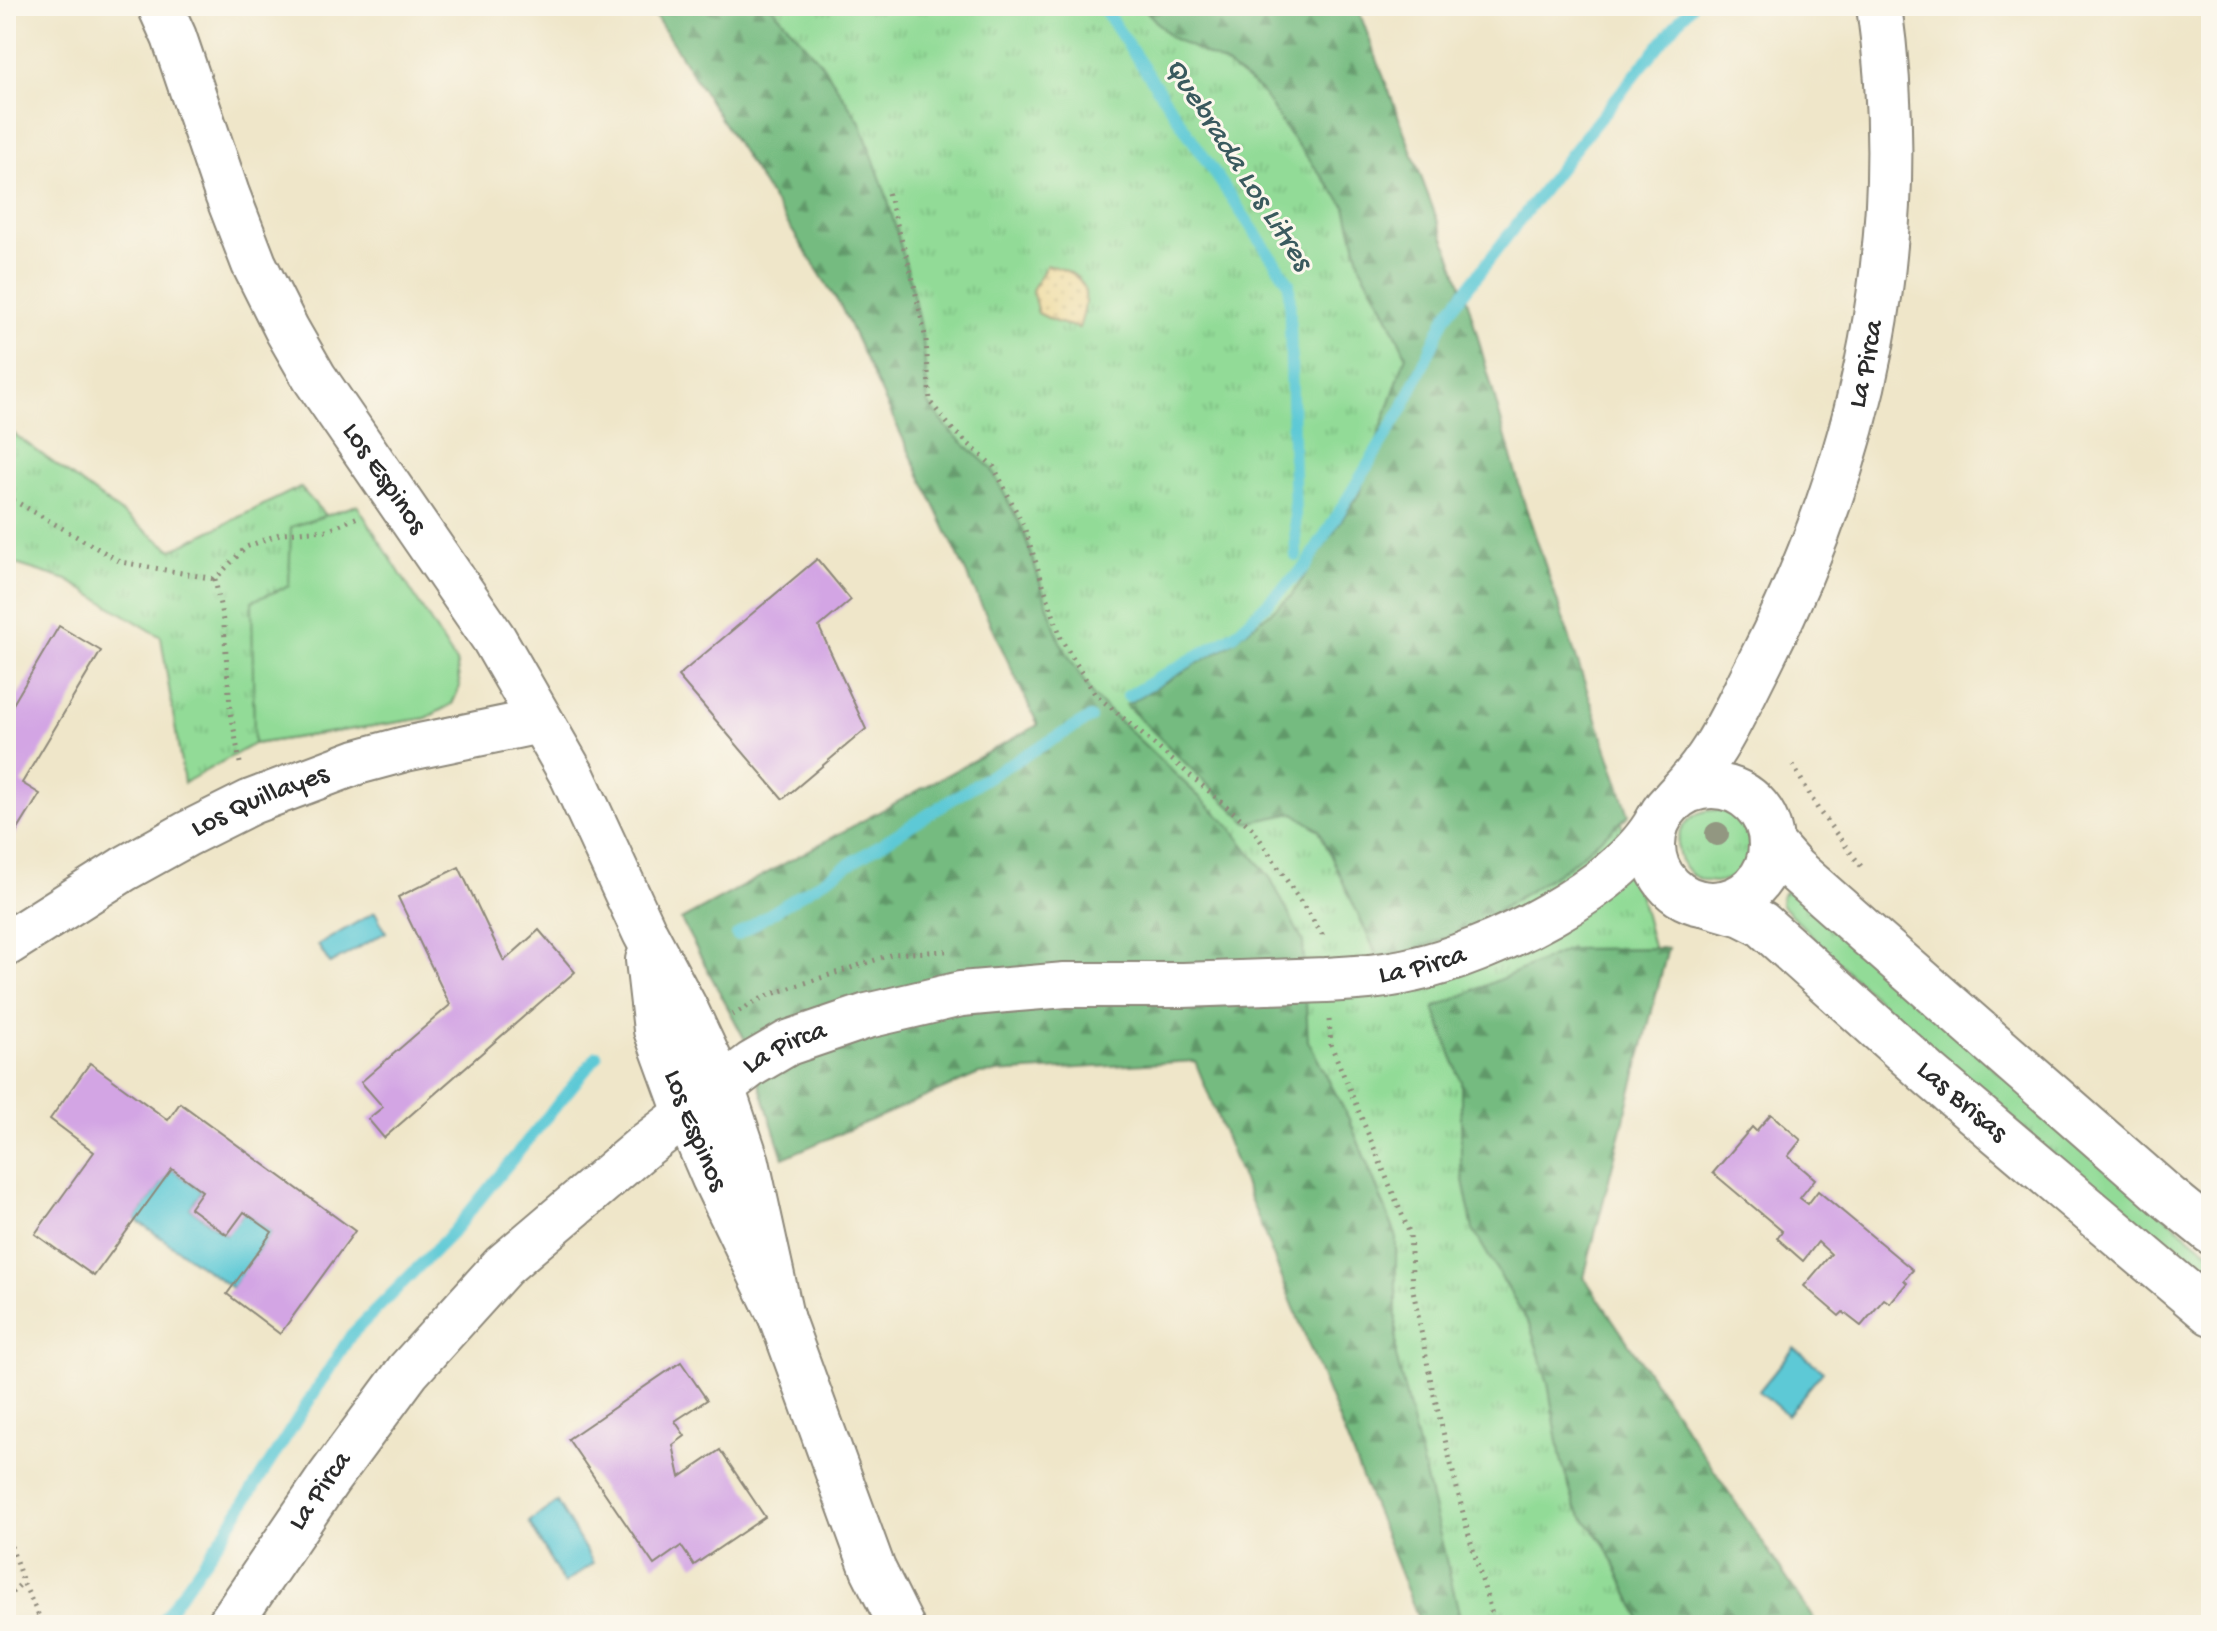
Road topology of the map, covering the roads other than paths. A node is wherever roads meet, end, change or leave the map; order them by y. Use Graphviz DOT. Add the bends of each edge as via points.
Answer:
graph roads {
  1 [pos="160,6"];
  2 [pos="1879,6"];
  3 [pos="1740,700"];
  4 [pos="540,721"];
  5 [pos="1666,810"];
  6 [pos="1765,827"];
  7 [pos="1695,900"];
  8 [pos="1569,902"];
  9 [pos="645,933"];
  10 [pos="6,944"];
  11 [pos="722,1087"];
  12 [pos="687,1115"];
  13 [pos="2211,1232"];
  14 [pos="2211,1313"];
  15 [pos="781,1317"];
  16 [pos="229,1625"];
  17 [pos="901,1625"];
  1 -- 4 [label="street, Los Espinos" via="254,264 287,330 494,639"];
  2 -- 3 [label="street, La Pirca" via="1891,160 1880,302 1866,380 1809,558"];
  3 -- 5 [label="street, La Pirca" via="1714,753"];
  3 -- 6 [label="street, La Pirca" via="1746,770"];
  4 -- 9 [label="street, Los Espinos" via="572,775"];
  4 -- 10 [label="street, Los Quillayes" via="357,762 251,802 124,869"];
  5 -- 6 [label="street" via="1690,790 1729,788 1747,797"];
  5 -- 7 [label="street" via="1653,836 1653,854 1669,885"];
  5 -- 8 [label="street, La Pirca" via="1633,854"];
  6 -- 7 [label="street" via="1768,863 1759,881 1727,902"];
  6 -- 13 [label="street" via="1794,869"];
  7 -- 8 [label="street, La Pirca" via="1655,885 1632,885"];
  7 -- 14 [label="street, Las Brisas" via="1762,924 1931,1076"];
  8 -- 11 [label="street, La Pirca" via="1455,958 1370,977 1065,985 961,994 867,1016 788,1043"];
  9 -- 11 [label="street, Los Espinos"];
  9 -- 12 [label="street, Los Espinos" via="656,1030"];
  11 -- 12 [label="street, La Pirca"];
  11 -- 15 [label="street, Los Espinos" via="747,1162"];
  12 -- 15 [label="street, Los Espinos"];
  12 -- 16 [label="street, La Pirca" via="503,1266 418,1359"];
  15 -- 17 [label="street, Los Espinos" via="873,1569"];
}
